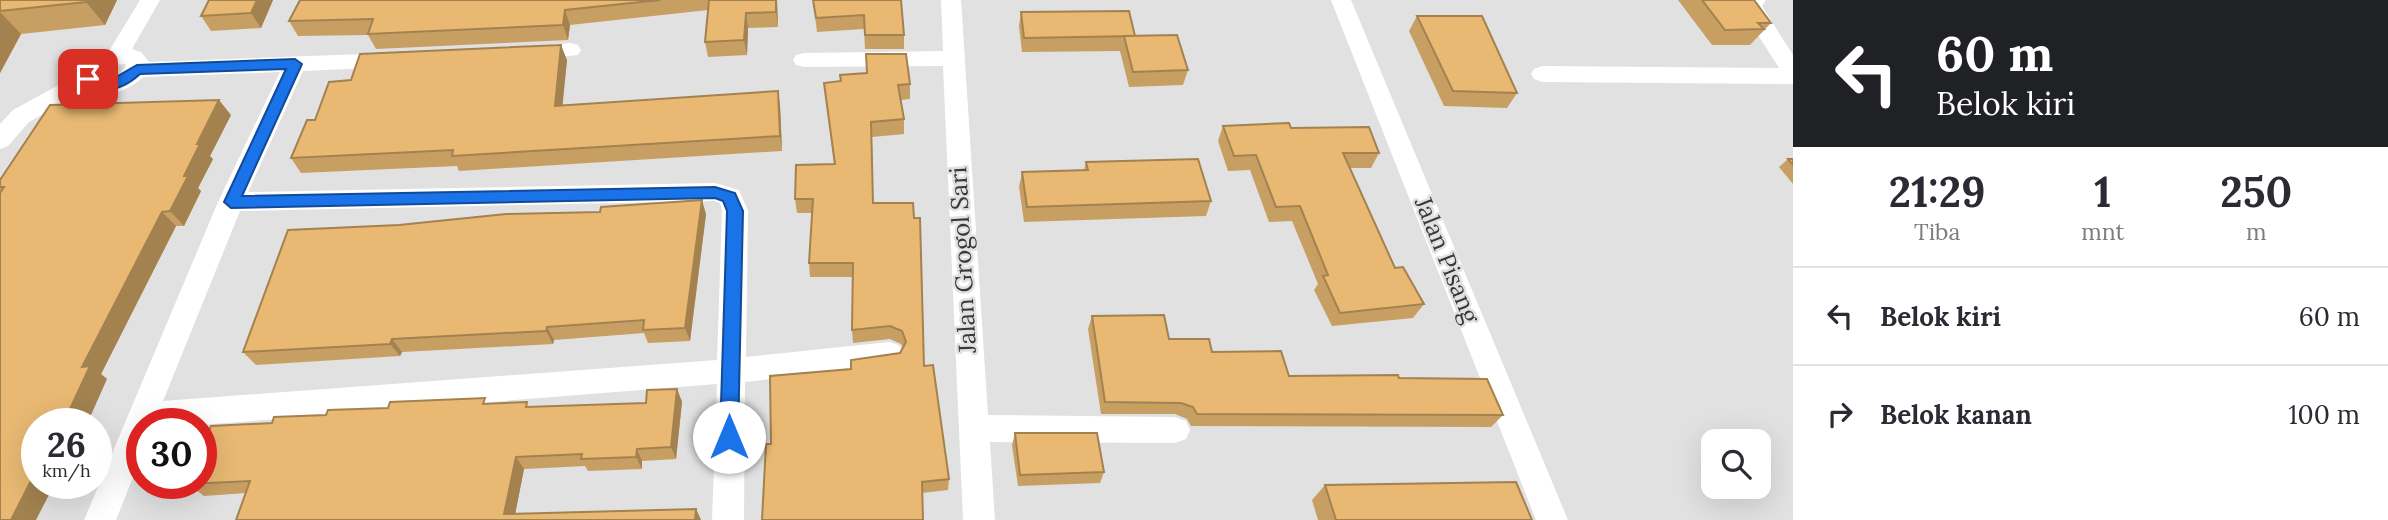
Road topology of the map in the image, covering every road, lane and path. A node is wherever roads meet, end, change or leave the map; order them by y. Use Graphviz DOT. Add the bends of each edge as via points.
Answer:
graph roads {
  1 [pos="150,0"];
  2 [pos="951,0"];
  3 [pos="1341,0"];
  4 [pos="1756,0"];
  5 [pos="570,50"];
  6 [pos="501,54"];
  7 [pos="117,56"];
  8 [pos="953,58"];
  9 [pos="417,59"];
  10 [pos="804,60"];
  11 [pos="295,64"];
  12 [pos="137,70"];
  13 [pos="1542,74"];
  14 [pos="1793,74"];
  15 [pos="88,79"];
  16 [pos="0,140"];
  17 [pos="231,202"];
  18 [pos="889,354"];
  19 [pos="730,371"];
  20 [pos="148,408"];
  21 [pos="217,410"];
  22 [pos="973,429"];
  23 [pos="1175,430"];
  24 [pos="126,460"];
  25 [pos="100,520"];
  26 [pos="728,520"];
  27 [pos="979,520"];
  28 [pos="1552,520"];
  1 -- 7 [label="street"];
  2 -- 8 [label="street, Jalan Grogol Sari"];
  3 -- 28 [label="street, Jalan Pisang"];
  4 -- 14 [label="street" via="1751,5"];
  5 -- 6 [label="street"];
  7 -- 12 [label="street" via="133,57 139,64"];
  7 -- 15 [label="street" via="93,68"];
  8 -- 10 [label="street"];
  8 -- 22 [label="street, Jalan Grogol Sari"];
  9 -- 11 [label="street"];
  11 -- 12 [label="street"];
  11 -- 17 [label="street"];
  12 -- 15 [label="street" via="110,86 95,85"];
  13 -- 14 [label="street"];
  15 -- 16 [label="street" via="21,116"];
  17 -- 19 [label="street" via="715,192 730,197 735,211"];
  17 -- 20 [label="street"];
  18 -- 19 [label="street"];
  19 -- 21 [label="street"];
  19 -- 26 [label="street"];
  22 -- 23 [label="street"];
  22 -- 27 [label="street, Jalan Grogol Sari"];
  24 -- 25 [label="street"];
}
